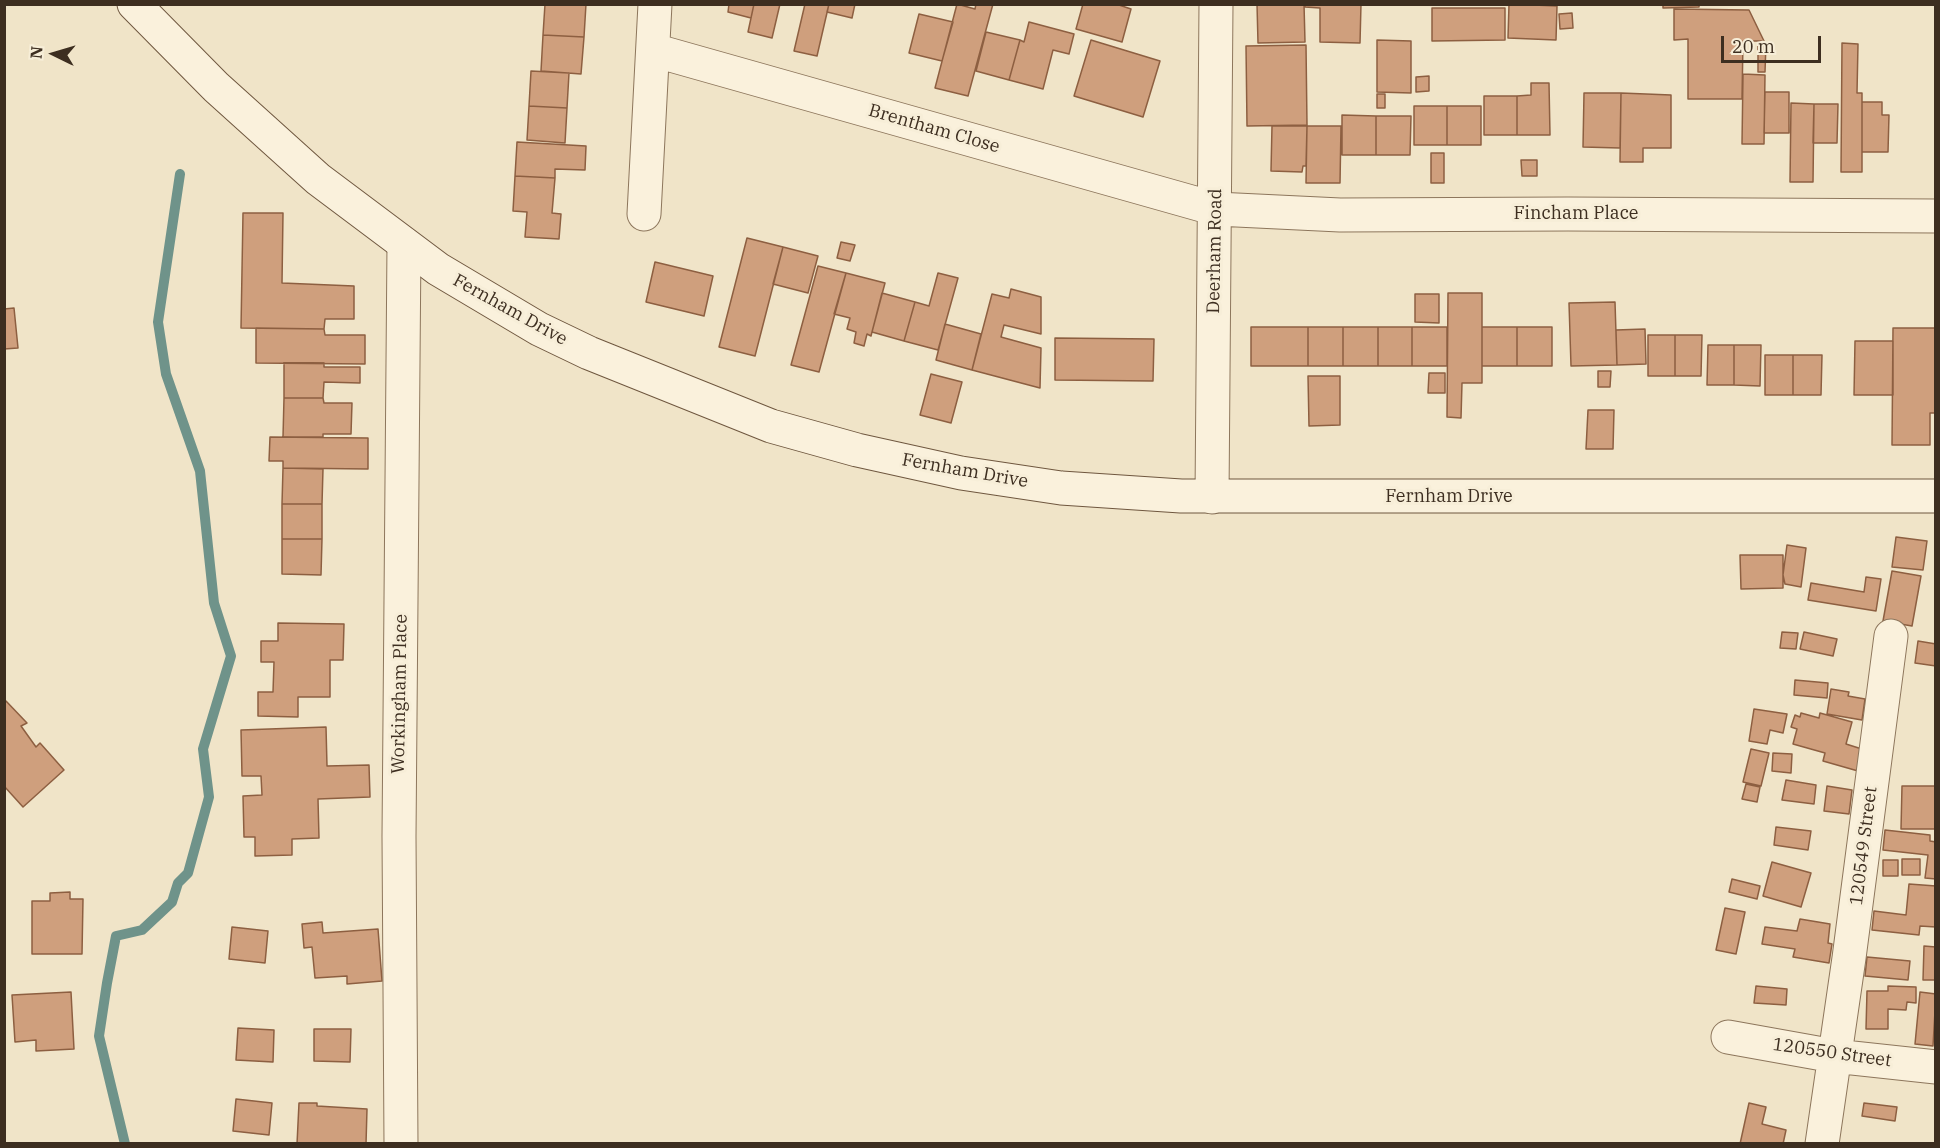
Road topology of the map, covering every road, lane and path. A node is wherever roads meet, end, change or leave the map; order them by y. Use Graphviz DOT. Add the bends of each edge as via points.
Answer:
graph roads {
  1 [pos="134,4"];
  2 [pos="655,4"];
  3 [pos="1216,4"];
  4 [pos="653,50"];
  5 [pos="1216,209"];
  6 [pos="644,214"];
  7 [pos="1935,216"];
  8 [pos="404,244"];
  9 [pos="1212,496"];
  10 [pos="1935,496"];
  11 [pos="1891,636"];
  12 [pos="1728,1037"];
  13 [pos="1834,1056"];
  14 [pos="1935,1066"];
  15 [pos="401,1143"];
  16 [pos="1822,1143"];
  1 -- 8 [label="street, Fernham Drive" via="285,150"];
  2 -- 4 [label="street"];
  3 -- 5 [label="street, Deerham Road"];
  4 -- 5 [label="street, Brentham Close"];
  4 -- 6 [label="street"];
  5 -- 7 [label="street, Fincham Place" via="1340,215"];
  5 -- 9 [label="street, Deerham Road"];
  8 -- 9 [label="street, Fernham Drive" via="438,269 589,353 771,426 961,473 1061,488"];
  8 -- 15 [label="street, Workingham Place" via="399,836"];
  9 -- 10 [label="street, Fernham Drive"];
  11 -- 13 [label="street, 120549 Street"];
  12 -- 13 [label="street, 120550 Street"];
  13 -- 14 [label="street, 120550 Street"];
  13 -- 16 [label="street, 120549 Street"];
}
